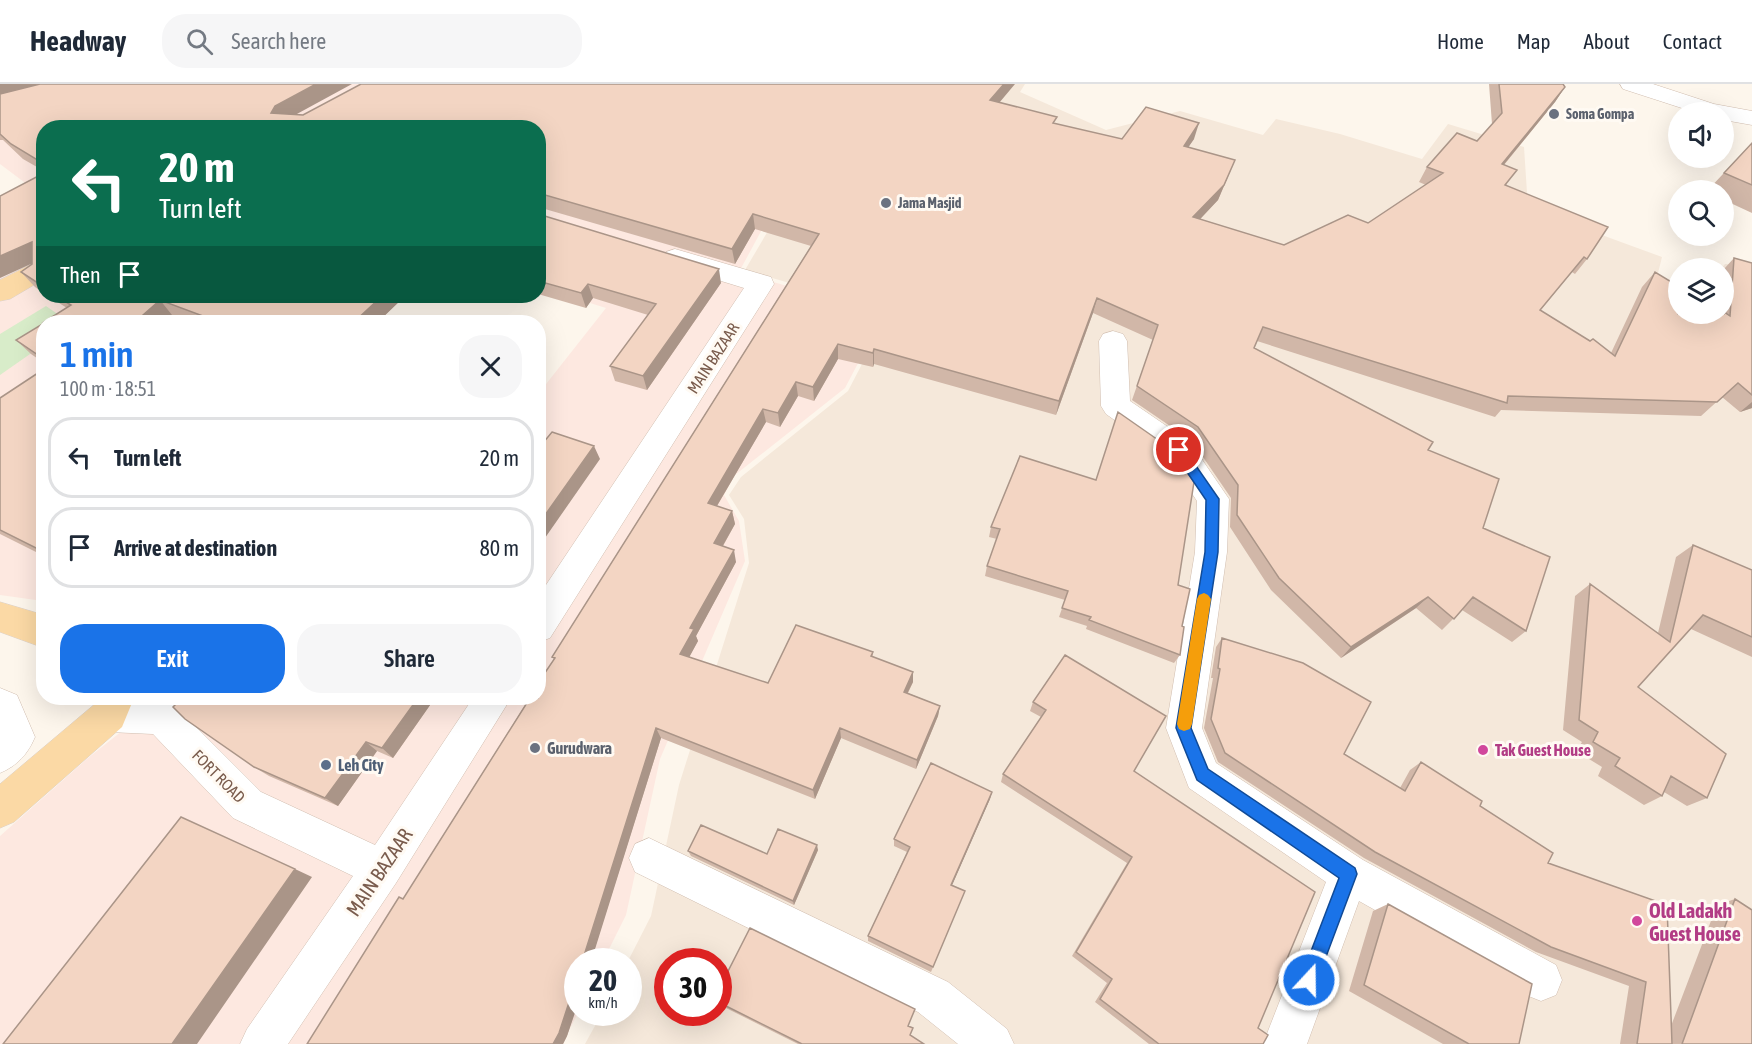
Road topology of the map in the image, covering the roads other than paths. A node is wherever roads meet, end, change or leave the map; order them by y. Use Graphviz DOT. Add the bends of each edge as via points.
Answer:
graph roads {
  1 [pos="1631,84"];
  2 [pos="1752,118"];
  3 [pos="649,250"];
  4 [pos="36,272"];
  5 [pos="0,292"];
  6 [pos="1113,341"];
  7 [pos="546,615"];
  8 [pos="0,616"];
  9 [pos="36,628"];
  10 [pos="0,705"];
  11 [pos="488,705"];
  12 [pos="113,706"];
  13 [pos="0,755"];
  14 [pos="0,809"];
  15 [pos="649,858"];
  16 [pos="382,869"];
  17 [pos="1349,874"];
  18 [pos="1541,980"];
  19 [pos="262,1044"];
  20 [pos="992,1044"];
  21 [pos="1285,1044"];
  1 -- 2 [label="street" via="1709,110"];
  3 -- 7 [label="street, MAIN BAZAAR" via="761,284"];
  4 -- 5 [label="main road"];
  6 -- 17 [label="street" via="1116,406 1179,450 1213,499 1211,552 1184,728 1202,775"];
  8 -- 9 [label="main road"];
  10 -- 13 [label="street" via="17,737"];
  11 -- 16 [label="street, MAIN BAZAAR"];
  12 -- 14 [label="main road"];
  12 -- 16 [label="street, FORT ROAD" via="160,717 247,805"];
  15 -- 20 [label="street" via="933,997"];
  16 -- 19 [label="street, MAIN BAZAAR"];
  17 -- 18 [label="street"];
  17 -- 21 [label="street"];
}
